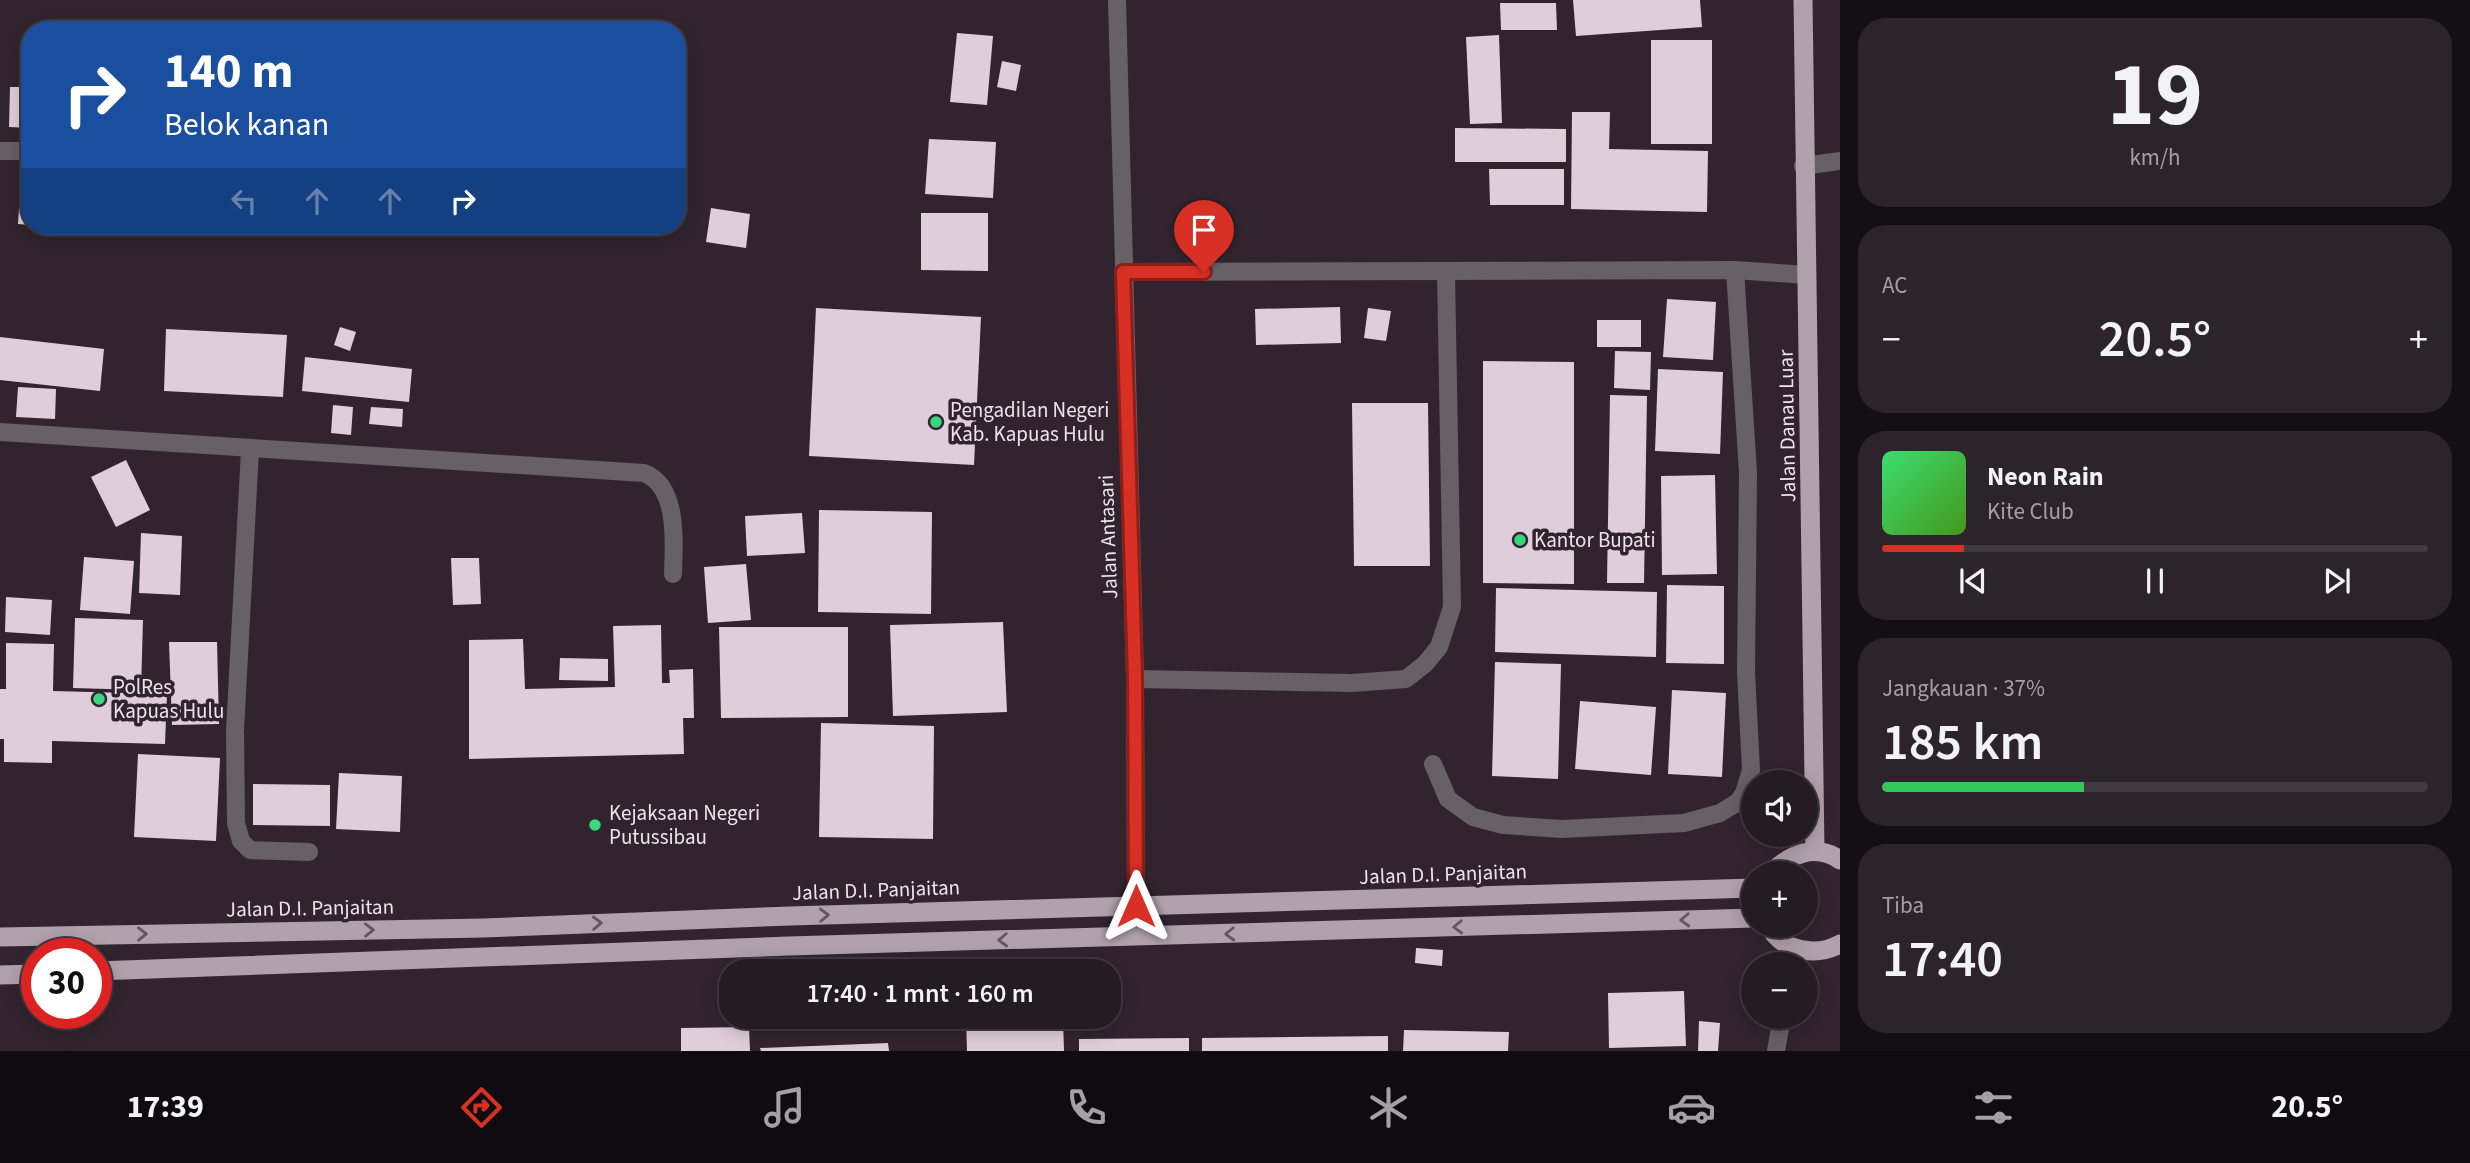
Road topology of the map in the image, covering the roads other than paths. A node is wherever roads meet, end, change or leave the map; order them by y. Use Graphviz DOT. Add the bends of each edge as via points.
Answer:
graph roads {
  1 [pos="1116,0"];
  2 [pos="1802,0"];
  3 [pos="0,151"];
  4 [pos="21,151"];
  5 [pos="1840,161"];
  6 [pos="1803,166"];
  7 [pos="1735,270"];
  8 [pos="1123,272"];
  9 [pos="1446,273"];
  10 [pos="1807,275"];
  11 [pos="0,432"];
  12 [pos="250,450"];
  13 [pos="673,574"];
  14 [pos="1135,678"];
  15 [pos="1433,764"];
  16 [pos="1815,851"];
  17 [pos="309,852"];
  18 [pos="1840,860"];
  19 [pos="1784,861"];
  20 [pos="1741,888"];
  21 [pos="1136,906"];
  22 [pos="790,916"];
  23 [pos="1741,918"];
  24 [pos="0,937"];
  25 [pos="1779,938"];
  26 [pos="1840,944"];
  27 [pos="789,946"];
  28 [pos="1790,952"];
  29 [pos="1811,952"];
  30 [pos="112,970"];
  31 [pos="21,974"];
  32 [pos="0,975"];
  33 [pos="1780,1029"];
  34 [pos="1776,1051"];
  1 -- 8 [label="street, Jalan Antasari"];
  2 -- 6 [label="highway, Jalan Danau Luar"];
  3 -- 4 [label="street"];
  5 -- 6 [label="street"];
  6 -- 10 [label="highway, Jalan Danau Luar"];
  7 -- 9 [label="street"];
  7 -- 10 [label="street"];
  7 -- 15 [label="street" via="1748,473 1746,672 1751,770 1744,793 1720,813 1684,823 1562,829 1503,825 1473,817 1448,799"];
  8 -- 9 [label="street"];
  8 -- 14 [label="street, Jalan Antasari"];
  9 -- 14 [label="street" via="1452,607 1439,647 1426,664 1406,679 1352,683"];
  10 -- 16 [label="highway, Jalan Danau Luar"];
  11 -- 12 [label="street"];
  12 -- 13 [label="street" via="644,473 659,482 668,503"];
  12 -- 17 [label="street" via="235,731 237,832 250,850"];
  14 -- 21 [label="street, Jalan Antasari"];
  16 -- 18 [label="highway"];
  16 -- 19 [label="highway"];
  20 -- 21 [label="highway, Jalan D.I. Panjaitan"];
  22 -- 21 [label="highway, Jalan D.I. Panjaitan, one-way"];
  24 -- 22 [label="highway, Jalan D.I. Panjaitan, one-way" via="483,928"];
  22 -- 27 [label="highway"];
  23 -- 27 [label="highway, one-way"];
  25 -- 28 [label="highway"];
  26 -- 29 [label="highway"];
  27 -- 30 [label="highway"];
  31 -- 32 [label="highway"];
  33 -- 34 [label="street"];
}
